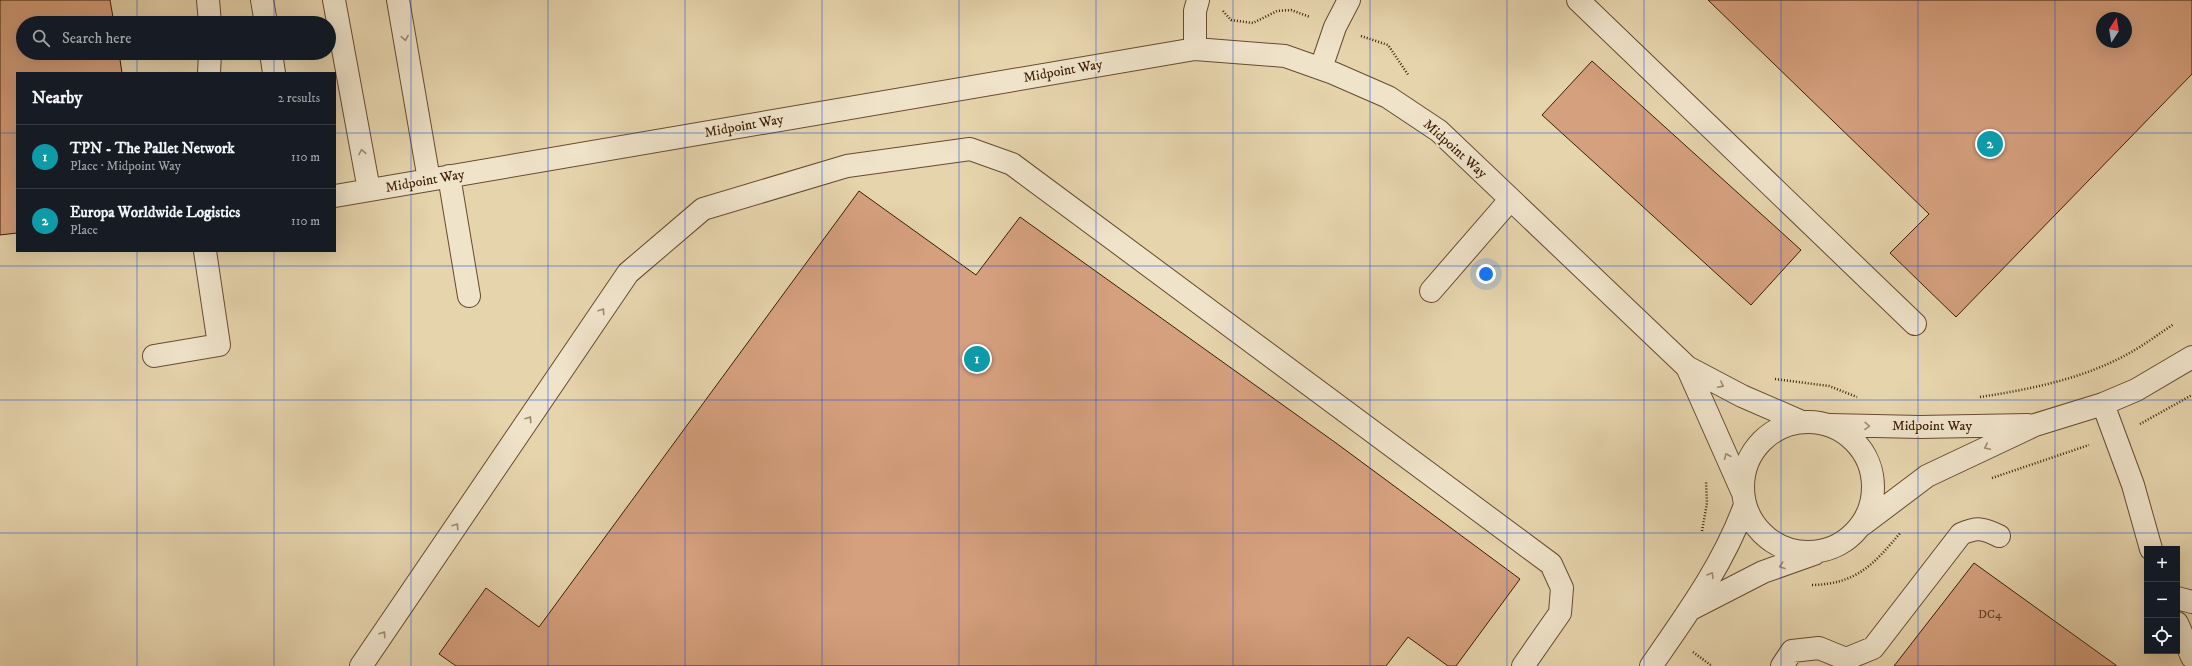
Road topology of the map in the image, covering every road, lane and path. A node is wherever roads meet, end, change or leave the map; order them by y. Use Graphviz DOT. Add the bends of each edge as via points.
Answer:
graph roads {
  1 [pos="208,0"];
  2 [pos="262,0"];
  3 [pos="334,0"];
  4 [pos="398,0"];
  5 [pos="1349,0"];
  6 [pos="1578,0"];
  7 [pos="1197,3"];
  8 [pos="209,16"];
  9 [pos="265,16"];
  10 [pos="1335,27"];
  11 [pos="1195,49"];
  12 [pos="210,60"];
  13 [pos="271,60"];
  14 [pos="1320,68"];
  15 [pos="209,72"];
  16 [pos="274,72"];
  17 [pos="1414,79"];
  18 [pos="439,178"];
  19 [pos="369,190"];
  20 [pos="336,196"];
  21 [pos="1510,200"];
  22 [pos="205,252"];
  23 [pos="1431,291"];
  24 [pos="469,296"];
  25 [pos="1915,324"];
  26 [pos="2174,324"];
  27 [pos="154,356"];
  28 [pos="2192,357"];
  29 [pos="1687,367"];
  30 [pos="1768,377"];
  31 [pos="2192,395"];
  32 [pos="1973,398"];
  33 [pos="1862,399"];
  34 [pos="2103,404"];
  35 [pos="1802,422"];
  36 [pos="1828,425"];
  37 [pos="2035,425"];
  38 [pos="2116,436"];
  39 [pos="1984,481"];
  40 [pos="1744,499"];
  41 [pos="1861,526"];
  42 [pos="1904,529"];
  43 [pos="1999,536"];
  44 [pos="2149,546"];
  45 [pos="1818,552"];
  46 [pos="1804,586"];
  47 [pos="2180,599"];
  48 [pos="2192,602"];
  49 [pos="1691,609"];
  50 [pos="2180,630"];
  51 [pos="1699,647"];
  52 [pos="2192,657"];
  53 [pos="1690,660"];
  54 [pos="361,666"];
  55 [pos="1524,666"];
  56 [pos="1651,666"];
  57 [pos="1782,666"];
  1 -- 8 [label="street"];
  2 -- 9 [label="street"];
  19 -- 3 [label="street, one-way"];
  4 -- 18 [label="street, one-way"];
  5 -- 10 [label="street"];
  6 -- 25 [label="street"];
  7 -- 10 [label="path" via="1219,6 1231,20 1253,23 1277,11 1291,10"];
  7 -- 11 [label="street"];
  10 -- 14 [label="street"];
  10 -- 17 [label="path" via="1388,45 1407,74"];
  11 -- 14 [label="street, Midpoint Way" via="1285,56"];
  11 -- 18 [label="street, Midpoint Way"];
  12 -- 15 [label="street"];
  13 -- 16 [label="street"];
  14 -- 21 [label="street, Midpoint Way" via="1388,96 1439,131"];
  18 -- 19 [label="street, Midpoint Way"];
  18 -- 24 [label="street"];
  19 -- 20 [label="street, Midpoint Way"];
  21 -- 23 [label="street"];
  21 -- 29 [label="street, Midpoint Way"];
  22 -- 27 [label="street" via="219,345"];
  26 -- 32 [label="path" via="2132,351 2096,368 2057,382"];
  28 -- 34 [label="street, Midpoint Way" via="2136,390"];
  29 -- 35 [label="street, Midpoint Way, one-way" via="1742,396"];
  40 -- 29 [label="street, Midpoint Way, one-way"];
  30 -- 33 [label="path" via="1829,386"];
  31 -- 38 [label="path"];
  34 -- 37 [label="street, Midpoint Way"];
  34 -- 38 [label="street"];
  35 -- 36 [label="street"];
  35 -- 40 [label="street" via="1777,430 1757,447 1745,469"];
  36 -- 37 [label="street, Midpoint Way, one-way"];
  36 -- 41 [label="street" via="1850,437 1870,465 1872,502"];
  37 -- 41 [label="street, Midpoint Way, one-way" via="1927,476"];
  38 -- 39 [label="path"];
  38 -- 44 [label="street" via="2133,485"];
  40 -- 45 [label="street" via="1751,519 1774,543 1804,553"];
  49 -- 40 [label="street, one-way" via="1733,537"];
  41 -- 45 [label="street" via="1842,543"];
  42 -- 46 [label="path" via="1868,569 1827,585"];
  43 -- 57 [label="street" via="1987,530 1974,528 1961,534 1873,648 1846,659 1820,648 1792,652"];
  45 -- 49 [label="street, one-way" via="1763,572"];
  47 -- 48 [label="street"];
  49 -- 56 [label="street"];
  50 -- 52 [label="street"];
  51 -- 53 [label="path"];
  54 -- 55 [label="street, one-way" via="628,273 697,214 703,209 847,166 970,149 1012,164 1551,564 1562,588 1560,613"];
}
